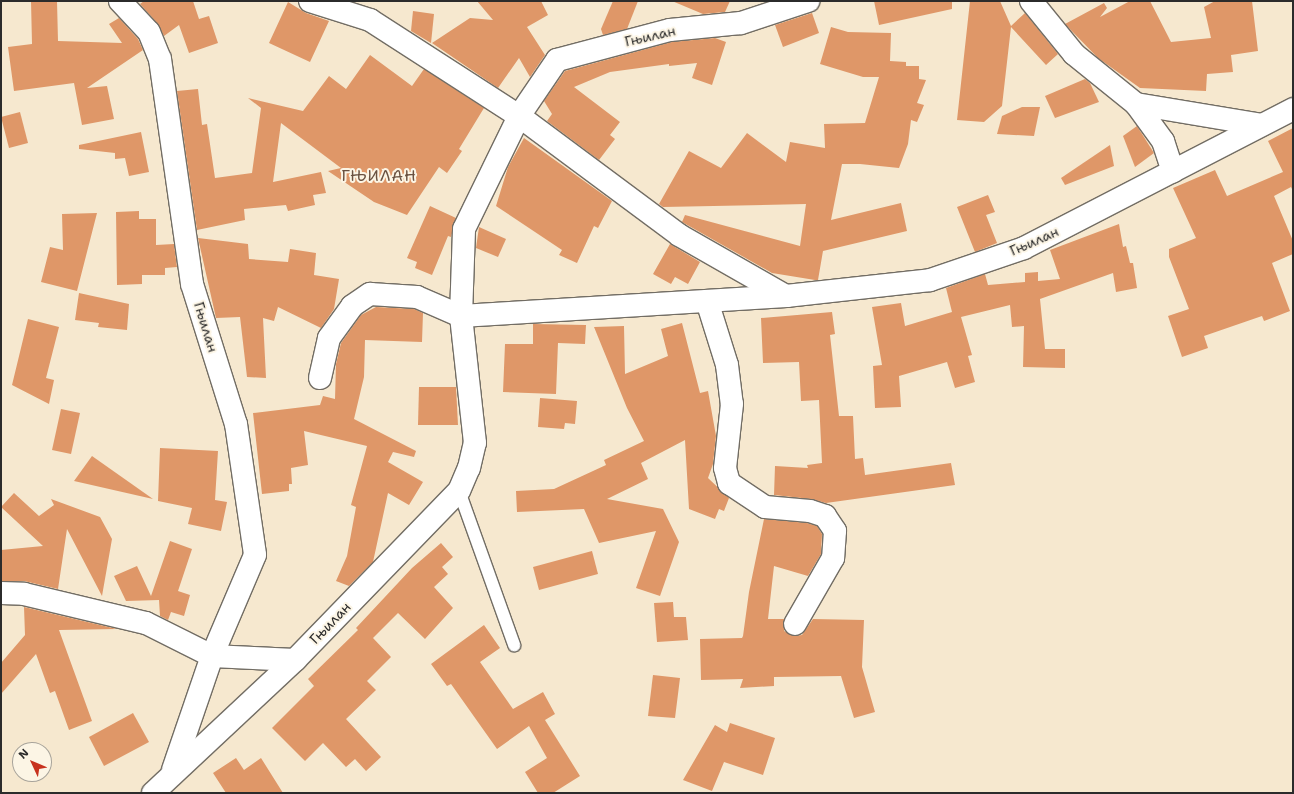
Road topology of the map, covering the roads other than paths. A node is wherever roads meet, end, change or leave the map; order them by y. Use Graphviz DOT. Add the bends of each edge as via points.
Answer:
graph roads {
  1 [pos="120,1"];
  2 [pos="310,1"];
  3 [pos="808,1"];
  4 [pos="1031,1"];
  5 [pos="1136,104"];
  6 [pos="1293,109"];
  7 [pos="519,116"];
  8 [pos="1261,125"];
  9 [pos="1173,171"];
  10 [pos="786,296"];
  11 [pos="707,301"];
  12 [pos="462,316"];
  13 [pos="320,378"];
  14 [pos="459,492"];
  15 [pos="1,593"];
  16 [pos="796,624"];
  17 [pos="514,645"];
  18 [pos="212,656"];
  19 [pos="295,660"];
  20 [pos="172,773"];
  21 [pos="153,793"];
  1 -- 18 [label="street, Гњилан" via="149,32 160,59 192,284 236,424 255,555"];
  2 -- 7 [label="street" via="370,20"];
  3 -- 7 [label="street, Гњилан" via="741,23 670,30 557,60"];
  4 -- 5 [label="street" via="1074,54"];
  5 -- 8 [label="street"];
  5 -- 9 [label="street" via="1163,141"];
  6 -- 8 [label="street, Гњилан"];
  7 -- 10 [label="street" via="679,235"];
  7 -- 12 [label="street, Гњилан" via="464,229"];
  8 -- 9 [label="street, Гњилан"];
  9 -- 10 [label="street, Гњилан" via="1024,248 930,280"];
  10 -- 11 [label="street, Гњилан"];
  11 -- 12 [label="street, Гњилан"];
  11 -- 16 [label="street" via="728,373 732,404 725,468 729,482 765,507 810,511 825,516 835,531 833,558"];
  12 -- 13 [label="street, Гњилан" via="417,297 370,294 352,306 329,338"];
  12 -- 14 [label="street, Гњилан" via="475,443 469,468"];
  14 -- 17 [label="lane"];
  14 -- 19 [label="street, Гњилан"];
  15 -- 18 [label="street" via="24,594 146,623"];
  18 -- 19 [label="street"];
  18 -- 20 [label="street, Гњилан"];
  19 -- 20 [label="street, Гњилан"];
  20 -- 21 [label="street, Гњилан"];
}
